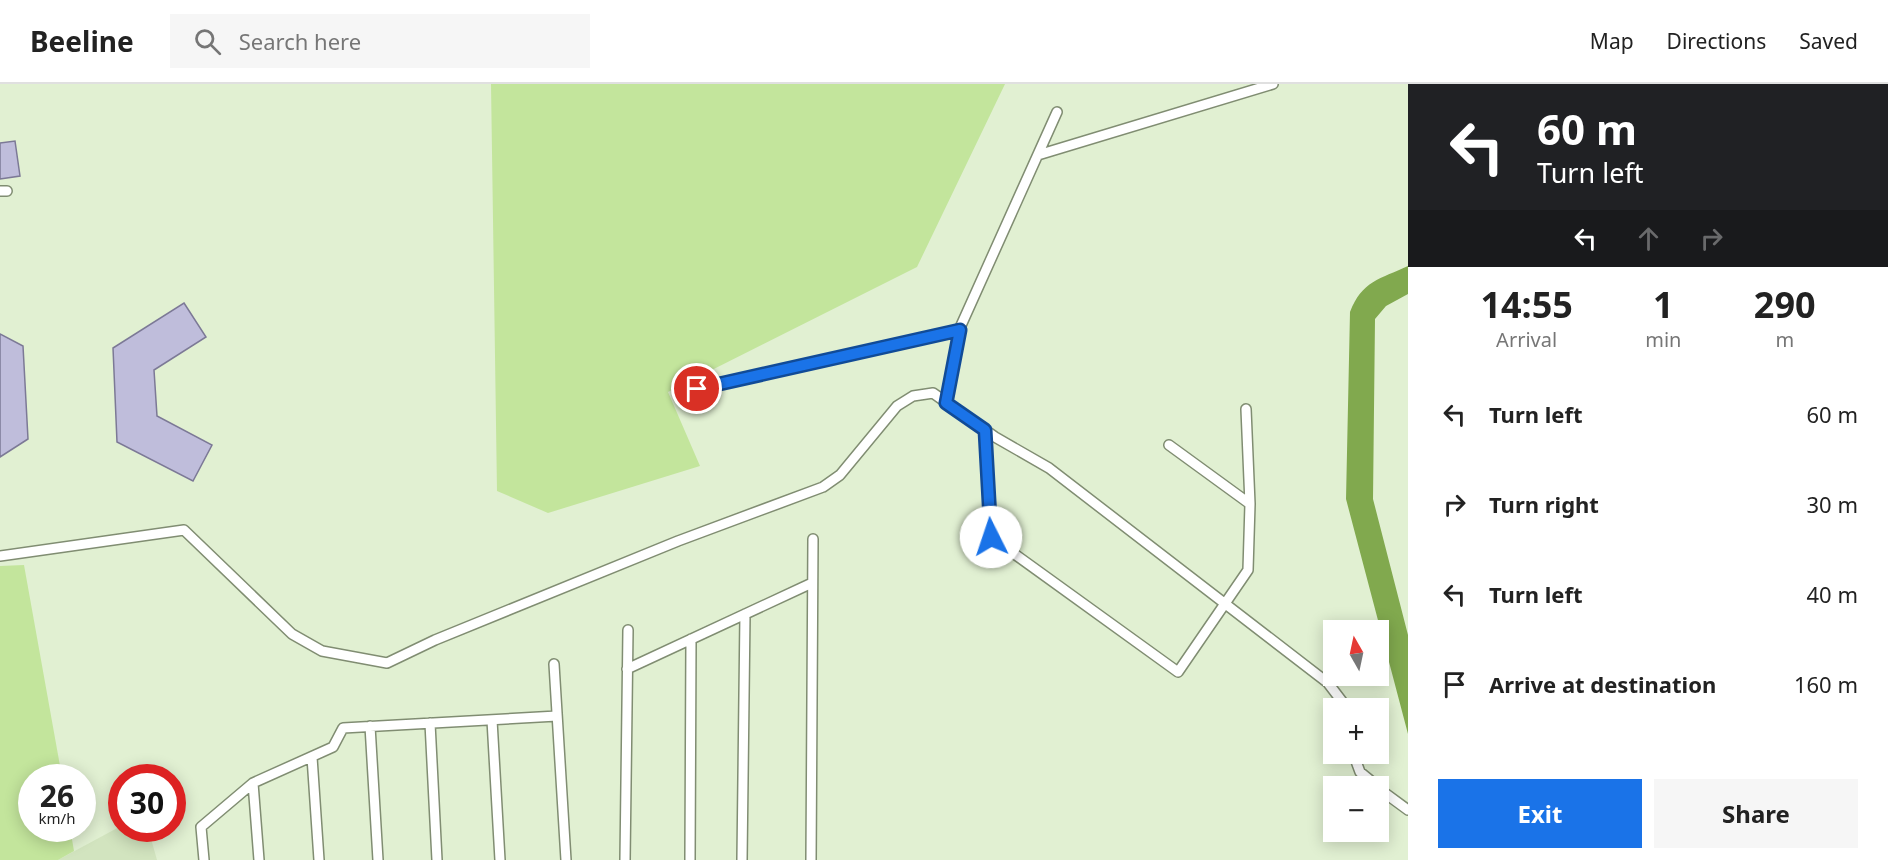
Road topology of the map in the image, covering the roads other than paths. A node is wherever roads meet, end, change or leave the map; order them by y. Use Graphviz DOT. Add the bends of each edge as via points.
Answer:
graph roads {
  1 [pos="1273,84"];
  2 [pos="1057,112"];
  3 [pos="1038,155"];
  4 [pos="960,330"];
  5 [pos="697,389"];
  6 [pos="946,403"];
  7 [pos="1246,409"];
  8 [pos="985,430"];
  9 [pos="1169,445"];
  10 [pos="1250,504"];
  11 [pos="813,539"];
  12 [pos="0,556"];
  13 [pos="812,583"];
  14 [pos="1225,604"];
  15 [pos="745,614"];
  16 [pos="628,630"];
  17 [pos="691,639"];
  18 [pos="554,664"];
  19 [pos="627,669"];
  20 [pos="1339,698"];
  21 [pos="557,716"];
  22 [pos="492,720"];
  23 [pos="429,723"];
  24 [pos="370,726"];
  25 [pos="312,757"];
  26 [pos="253,783"];
  27 [pos="1389,795"];
  28 [pos="1408,810"];
  29 [pos="204,860"];
  30 [pos="259,860"];
  31 [pos="319,860"];
  32 [pos="378,860"];
  33 [pos="436,860"];
  34 [pos="500,860"];
  35 [pos="567,860"];
  36 [pos="625,860"];
  37 [pos="690,860"];
  38 [pos="742,860"];
  39 [pos="811,860"];
  1 -- 3 [label="street"];
  2 -- 3 [label="street"];
  3 -- 4 [label="street"];
  4 -- 5 [label="street"];
  4 -- 6 [label="street"];
  6 -- 8 [label="street"];
  6 -- 12 [label="street" via="933,393 913,396 897,406 840,475 823,487 678,541 387,663 322,651 292,634 184,530"];
  7 -- 10 [label="street"];
  8 -- 14 [label="street" via="1050,468"];
  8 -- 14 [label="street" via="991,537 1179,672"];
  9 -- 10 [label="street"];
  10 -- 14 [label="street" via="1248,570"];
  11 -- 13 [label="street"];
  13 -- 15 [label="street"];
  13 -- 39 [label="street"];
  14 -- 20 [label="street" via="1328,683"];
  15 -- 17 [label="street"];
  15 -- 38 [label="street"];
  16 -- 19 [label="street"];
  17 -- 19 [label="street"];
  17 -- 37 [label="street"];
  18 -- 21 [label="street"];
  19 -- 36 [label="street"];
  21 -- 22 [label="street"];
  21 -- 35 [label="street"];
  22 -- 23 [label="street"];
  22 -- 34 [label="street"];
  23 -- 24 [label="street"];
  23 -- 33 [label="street"];
  24 -- 25 [label="street" via="343,728 333,747"];
  24 -- 32 [label="street"];
  25 -- 26 [label="street"];
  25 -- 31 [label="street"];
  26 -- 29 [label="street" via="201,827"];
  26 -- 30 [label="street"];
  27 -- 28 [label="street"];
}
